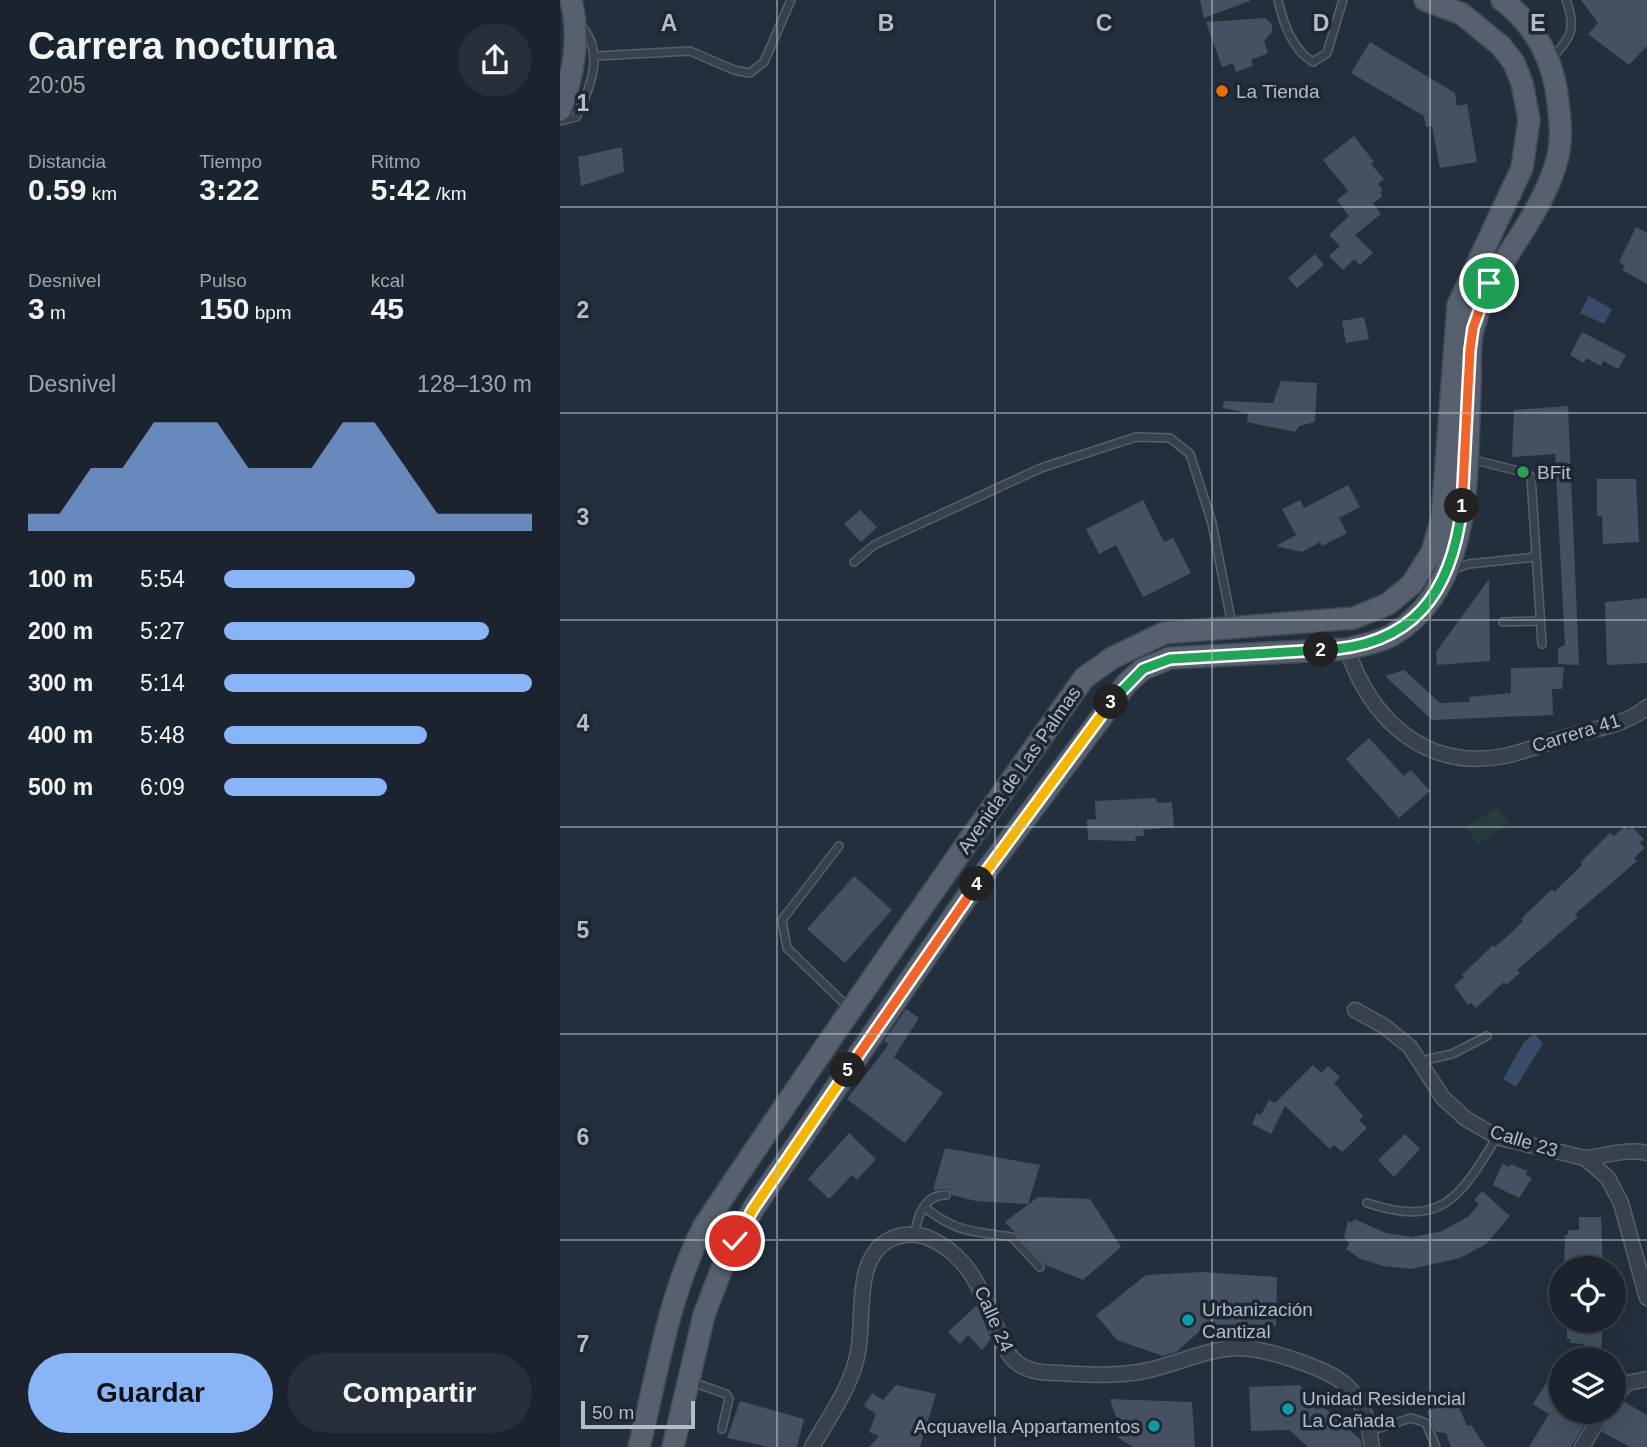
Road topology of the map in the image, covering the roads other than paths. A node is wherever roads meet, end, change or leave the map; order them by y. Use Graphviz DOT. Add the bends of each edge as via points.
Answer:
graph roads {
  1 [pos="791,0"];
  2 [pos="1279,0"];
  3 [pos="1343,0"];
  4 [pos="1425,0"];
  5 [pos="1502,0"];
  6 [pos="1566,0"];
  7 [pos="572,8"];
  8 [pos="596,56"];
  9 [pos="1549,62"];
  10 [pos="560,110"];
  11 [pos="560,121"];
  12 [pos="1466,456"];
  13 [pos="1535,557"];
  14 [pos="854,562"];
  15 [pos="1446,572"];
  16 [pos="1539,621"];
  17 [pos="1503,622"];
  18 [pos="1233,626"];
  19 [pos="1542,645"];
  20 [pos="1347,649"];
  21 [pos="1647,707"];
  22 [pos="839,846"];
  23 [pos="1355,1010"];
  24 [pos="853,1011"];
  25 [pos="1488,1036"];
  26 [pos="1421,1062"];
  27 [pos="1497,1137"];
  28 [pos="1647,1153"];
  29 [pos="1615,1156"];
  30 [pos="1585,1158"];
  31 [pos="1608,1178"];
  32 [pos="946,1195"];
  33 [pos="1367,1203"];
  34 [pos="924,1207"];
  35 [pos="915,1234"];
  36 [pos="1040,1266"];
  37 [pos="1647,1298"];
  38 [pos="1647,1379"];
  39 [pos="689,1380"];
  40 [pos="1626,1384"];
  41 [pos="1596,1424"];
  42 [pos="722,1429"];
  43 [pos="1370,1431"];
  44 [pos="639,1447"];
  45 [pos="674,1447"];
  46 [pos="812,1447"];
  47 [pos="1372,1447"];
  48 [pos="1436,1447"];
  49 [pos="1582,1447"];
  1 -- 8 [label="lane" via="764,62 750,73 690,51"];
  2 -- 3 [label="lane" via="1290,36 1314,62 1325,57"];
  4 -- 18 [label="main road, Avenida de Las Palmas" via="1462,14 1501,46 1522,83 1529,120 1522,168 1458,305 1441,518 1432,552 1412,584 1388,604 1354,618"];
  5 -- 9 [label="main road, Avenida de Las Palmas" via="1533,30"];
  6 -- 9 [label="lane" via="1572,29"];
  7 -- 8 [label="lane" via="590,36"];
  7 -- 10 [label="main road" via="573,67"];
  8 -- 11 [label="lane" via="576,117"];
  9 -- 12 [label="main road, Avenida de Las Palmas" via="1558,100 1559,154 1535,211 1489,283 1473,328"];
  12 -- 13 [label="lane" via="1531,477"];
  12 -- 15 [label="main road, Avenida de Las Palmas" via="1461,518"];
  13 -- 15 [label="lane" via="1469,564"];
  13 -- 16 [label="lane"];
  14 -- 18 [label="lane" via="874,545 1041,468 1136,437 1170,438 1191,454 1212,523"];
  15 -- 20 [label="main road, Avenida de Las Palmas" via="1418,615 1391,636"];
  16 -- 17 [label="lane"];
  16 -- 19 [label="lane"];
  18 -- 24 [label="main road, Avenida de Las Palmas" via="1164,633 1112,658 1084,678 915,915"];
  20 -- 21 [label="street, Carrera 41" via="1358,681 1376,710 1421,746 1458,757 1503,756 1619,721"];
  20 -- 39 [label="main road, Avenida de Las Palmas" via="1178,657 1143,669 1127,683 962,905 753,1209 704,1315"];
  22 -- 24 [label="lane" via="782,920 783,933 787,948"];
  23 -- 26 [label="street, Calle 23" via="1384,1026"];
  24 -- 44 [label="main road, Avenida de Las Palmas" via="766,1133 704,1226 687,1260 670,1307"];
  25 -- 26 [label="lane" via="1452,1054"];
  26 -- 27 [label="street, Calle 23" via="1443,1098 1466,1119"];
  27 -- 30 [label="street, Calle 23"];
  27 -- 33 [label="lane" via="1452,1200 1426,1212 1397,1213"];
  28 -- 29 [label="street" via="1629,1150"];
  29 -- 30 [label="street"];
  29 -- 31 [label="street"];
  30 -- 31 [label="street, Calle 23"];
  31 -- 37 [label="street, Calle 23" via="1621,1203"];
  32 -- 34 [label="lane" via="936,1194"];
  34 -- 35 [label="lane"];
  34 -- 36 [label="lane" via="969,1233 1012,1237"];
  35 -- 43 [label="street, Calle 24" via="952,1250 973,1272 1006,1348 1023,1367 1118,1374 1237,1348 1261,1351 1308,1364 1349,1387 1365,1410"];
  35 -- 46 [label="street" via="889,1240 873,1252 866,1266 852,1374"];
  38 -- 40 [label="street"];
  39 -- 42 [label="lane" via="729,1398"];
  39 -- 45 [label="main road, Avenida de Las Palmas"];
  41 -- 49 [label="street"];
  43 -- 47 [label="street, Calle 24"];
  43 -- 48 [label="lane" via="1412,1418 1426,1423"];
}
